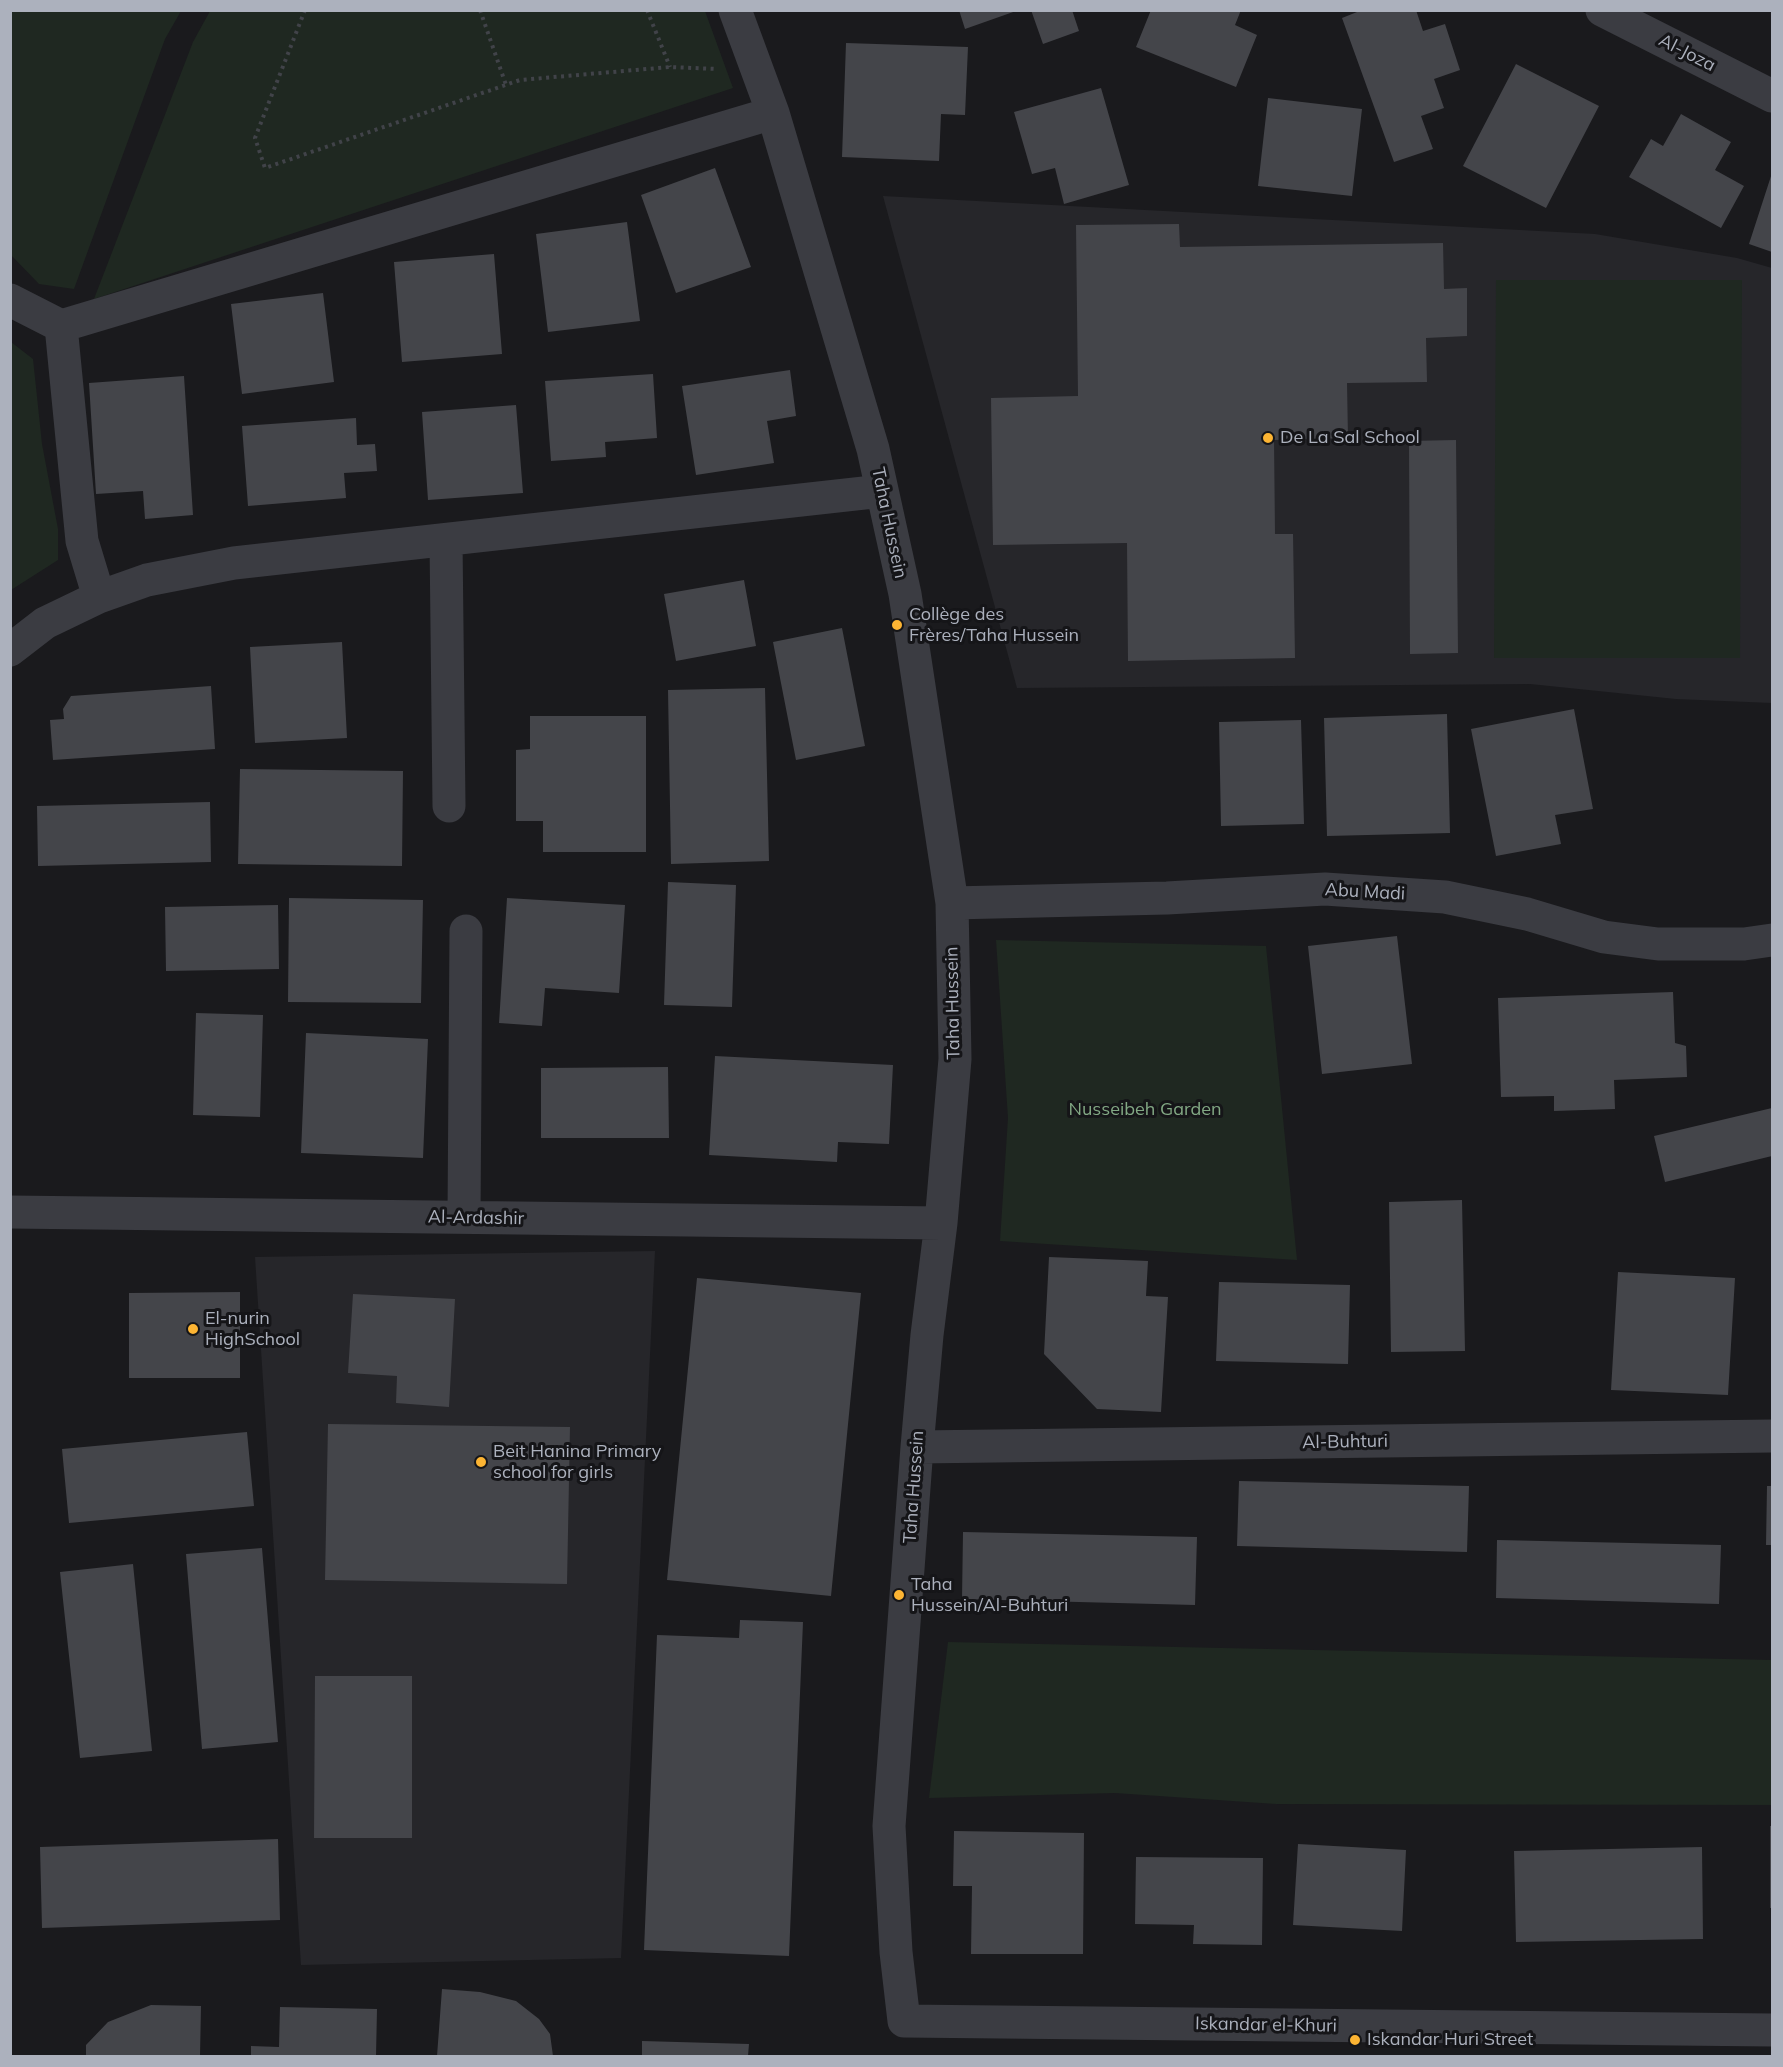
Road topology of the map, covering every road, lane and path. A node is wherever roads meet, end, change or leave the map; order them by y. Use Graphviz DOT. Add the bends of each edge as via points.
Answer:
graph roads {
  1 [pos="305,10"];
  2 [pos="480,10"];
  3 [pos="647,10"];
  4 [pos="735,10"];
  5 [pos="1602,10"];
  6 [pos="506,85"];
  7 [pos="1773,96"];
  8 [pos="773,113"];
  9 [pos="10,300"];
  10 [pos="61,326"];
  11 [pos="882,490"];
  12 [pos="446,540"];
  13 [pos="99,597"];
  14 [pos="10,650"];
  15 [pos="449,806"];
  16 [pos="952,903"];
  17 [pos="466,931"];
  18 [pos="1773,940"];
  19 [pos="10,1212"];
  20 [pos="464,1217"];
  21 [pos="941,1223"];
  22 [pos="1773,1436"];
  23 [pos="916,1447"];
  24 [pos="904,2021"];
  25 [pos="1773,2030"];
  1 -- 6 [label="path" via="255,138 265,168"];
  2 -- 6 [label="path"];
  3 -- 6 [label="path" via="670,67 520,80"];
  4 -- 8 [label="street, Taha Hussein"];
  5 -- 7 [label="street, Al-Joza"];
  8 -- 10 [label="street"];
  8 -- 11 [label="street, Taha Hussein"];
  9 -- 10 [label="street"];
  10 -- 13 [label="street" via="82,541"];
  11 -- 12 [label="street"];
  11 -- 16 [label="street, Taha Hussein" via="905,594"];
  12 -- 13 [label="street" via="234,563 147,579"];
  12 -- 15 [label="street"];
  13 -- 14 [label="street" via="45,623"];
  16 -- 18 [label="street, Abu Madi" via="1167,898 1325,889 1445,897 1527,914 1604,937 1659,944"];
  16 -- 21 [label="street, Taha Hussein" via="955,1059"];
  17 -- 20 [label="street"];
  19 -- 20 [label="street, Al-Ardashir"];
  20 -- 21 [label="street, Al-Ardashir"];
  21 -- 23 [label="street, Taha Hussein"];
  22 -- 23 [label="street, Al-Buhturi"];
  23 -- 24 [label="street, Taha Hussein" via="889,1826"];
  24 -- 25 [label="street, Iskandar el-Khuri"];
}
